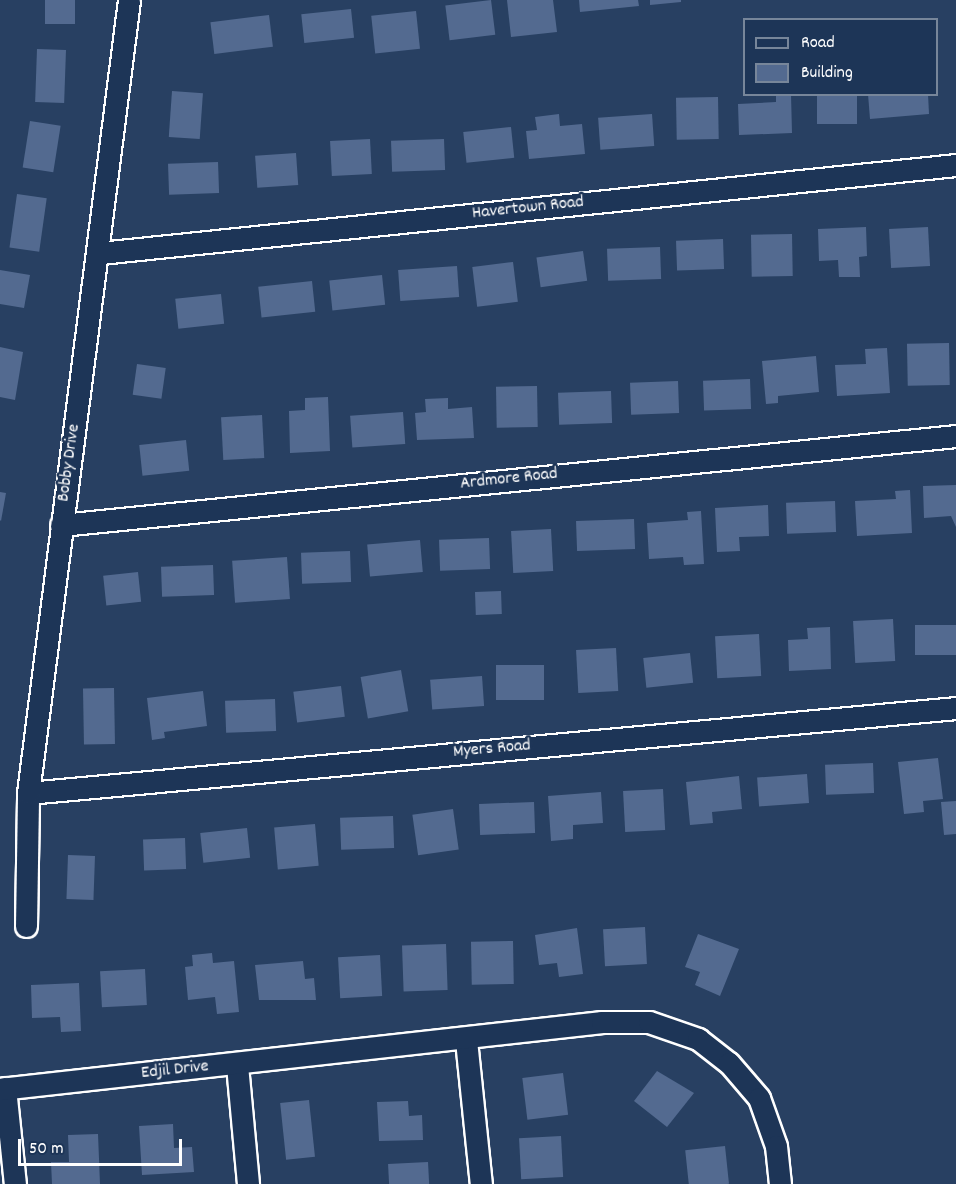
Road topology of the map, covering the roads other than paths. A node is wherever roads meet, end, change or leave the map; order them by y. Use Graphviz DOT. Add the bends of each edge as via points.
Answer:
graph roads {
  1 [pos="129,0"];
  2 [pos="956,165"];
  3 [pos="100,253"];
  4 [pos="956,436"];
  5 [pos="62,525"];
  6 [pos="956,708"];
  7 [pos="28,793"];
  8 [pos="26,926"];
  9 [pos="466,1040"];
  10 [pos="237,1065"];
  11 [pos="3,1088"];
  12 [pos="15,1184"];
  13 [pos="248,1184"];
  14 [pos="482,1184"];
  15 [pos="780,1184"];
  1 -- 3 [label="street, Bobby Drive"];
  2 -- 3 [label="street, Havertown Road"];
  3 -- 5 [label="street, Bobby Drive"];
  4 -- 5 [label="street, Ardmore Road"];
  5 -- 7 [label="street, Bobby Drive"];
  6 -- 7 [label="street, Myers Road"];
  7 -- 8 [label="street, Bobby Drive"];
  9 -- 10 [label="street, Edjil Drive"];
  9 -- 14 [label="street"];
  9 -- 15 [label="street, Edjil Drive" via="602,1022 649,1022 698,1039 729,1063 759,1098 776,1146"];
  10 -- 11 [label="street, Edjil Drive"];
  10 -- 13 [label="street"];
  11 -- 12 [label="street"];
}
